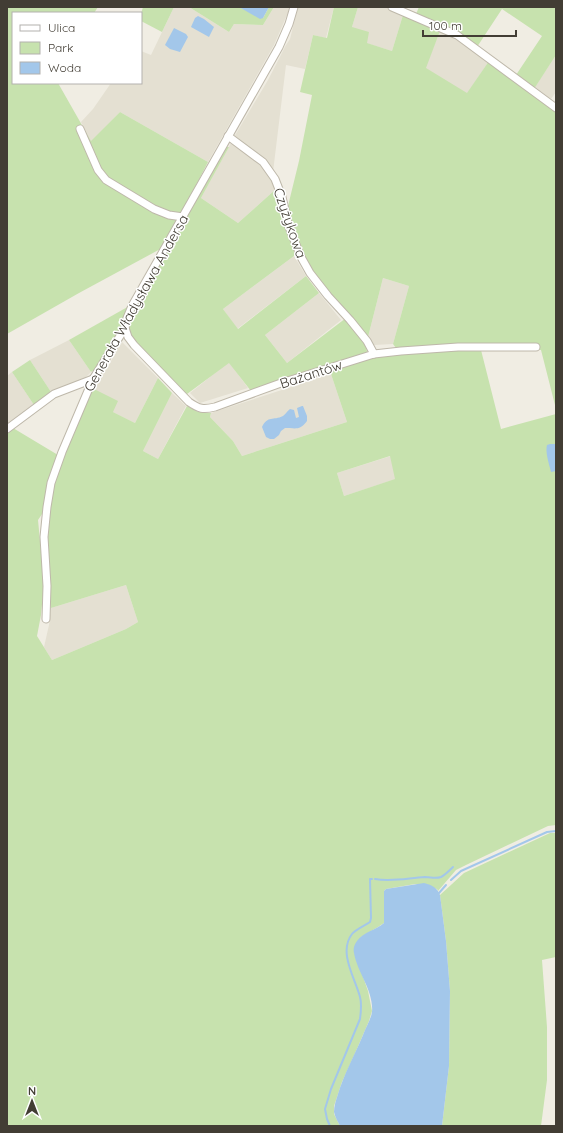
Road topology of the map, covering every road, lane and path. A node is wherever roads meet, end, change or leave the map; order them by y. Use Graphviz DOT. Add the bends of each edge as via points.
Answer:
graph roads {
  1 [pos="294,7"];
  2 [pos="392,7"];
  3 [pos="556,108"];
  4 [pos="80,129"];
  5 [pos="228,136"];
  6 [pos="183,218"];
  7 [pos="125,328"];
  8 [pos="536,347"];
  9 [pos="374,354"];
  10 [pos="93,379"];
  11 [pos="7,429"];
  12 [pos="46,619"];
  1 -- 5 [label="street, Generała Władysława Andersa" via="279,47"];
  2 -- 3 [label="street" via="457,36"];
  4 -- 6 [label="street" via="98,170 106,180 154,209"];
  5 -- 6 [label="street, Generała Władysława Andersa"];
  5 -- 9 [label="street, Czyżykowa" via="263,162 275,179 289,227 310,273 350,320"];
  6 -- 7 [label="street, Generała Władysława Andersa" via="132,306"];
  7 -- 9 [label="street, Bażantów" via="134,345 189,402 200,408 215,407"];
  7 -- 10 [label="street, Generała Władysława Andersa"];
  8 -- 9 [label="street, Bażantów" via="458,348"];
  10 -- 11 [label="street" via="54,394"];
  10 -- 12 [label="street, Generała Władysława Andersa" via="59,460 49,492 44,526"];
}
